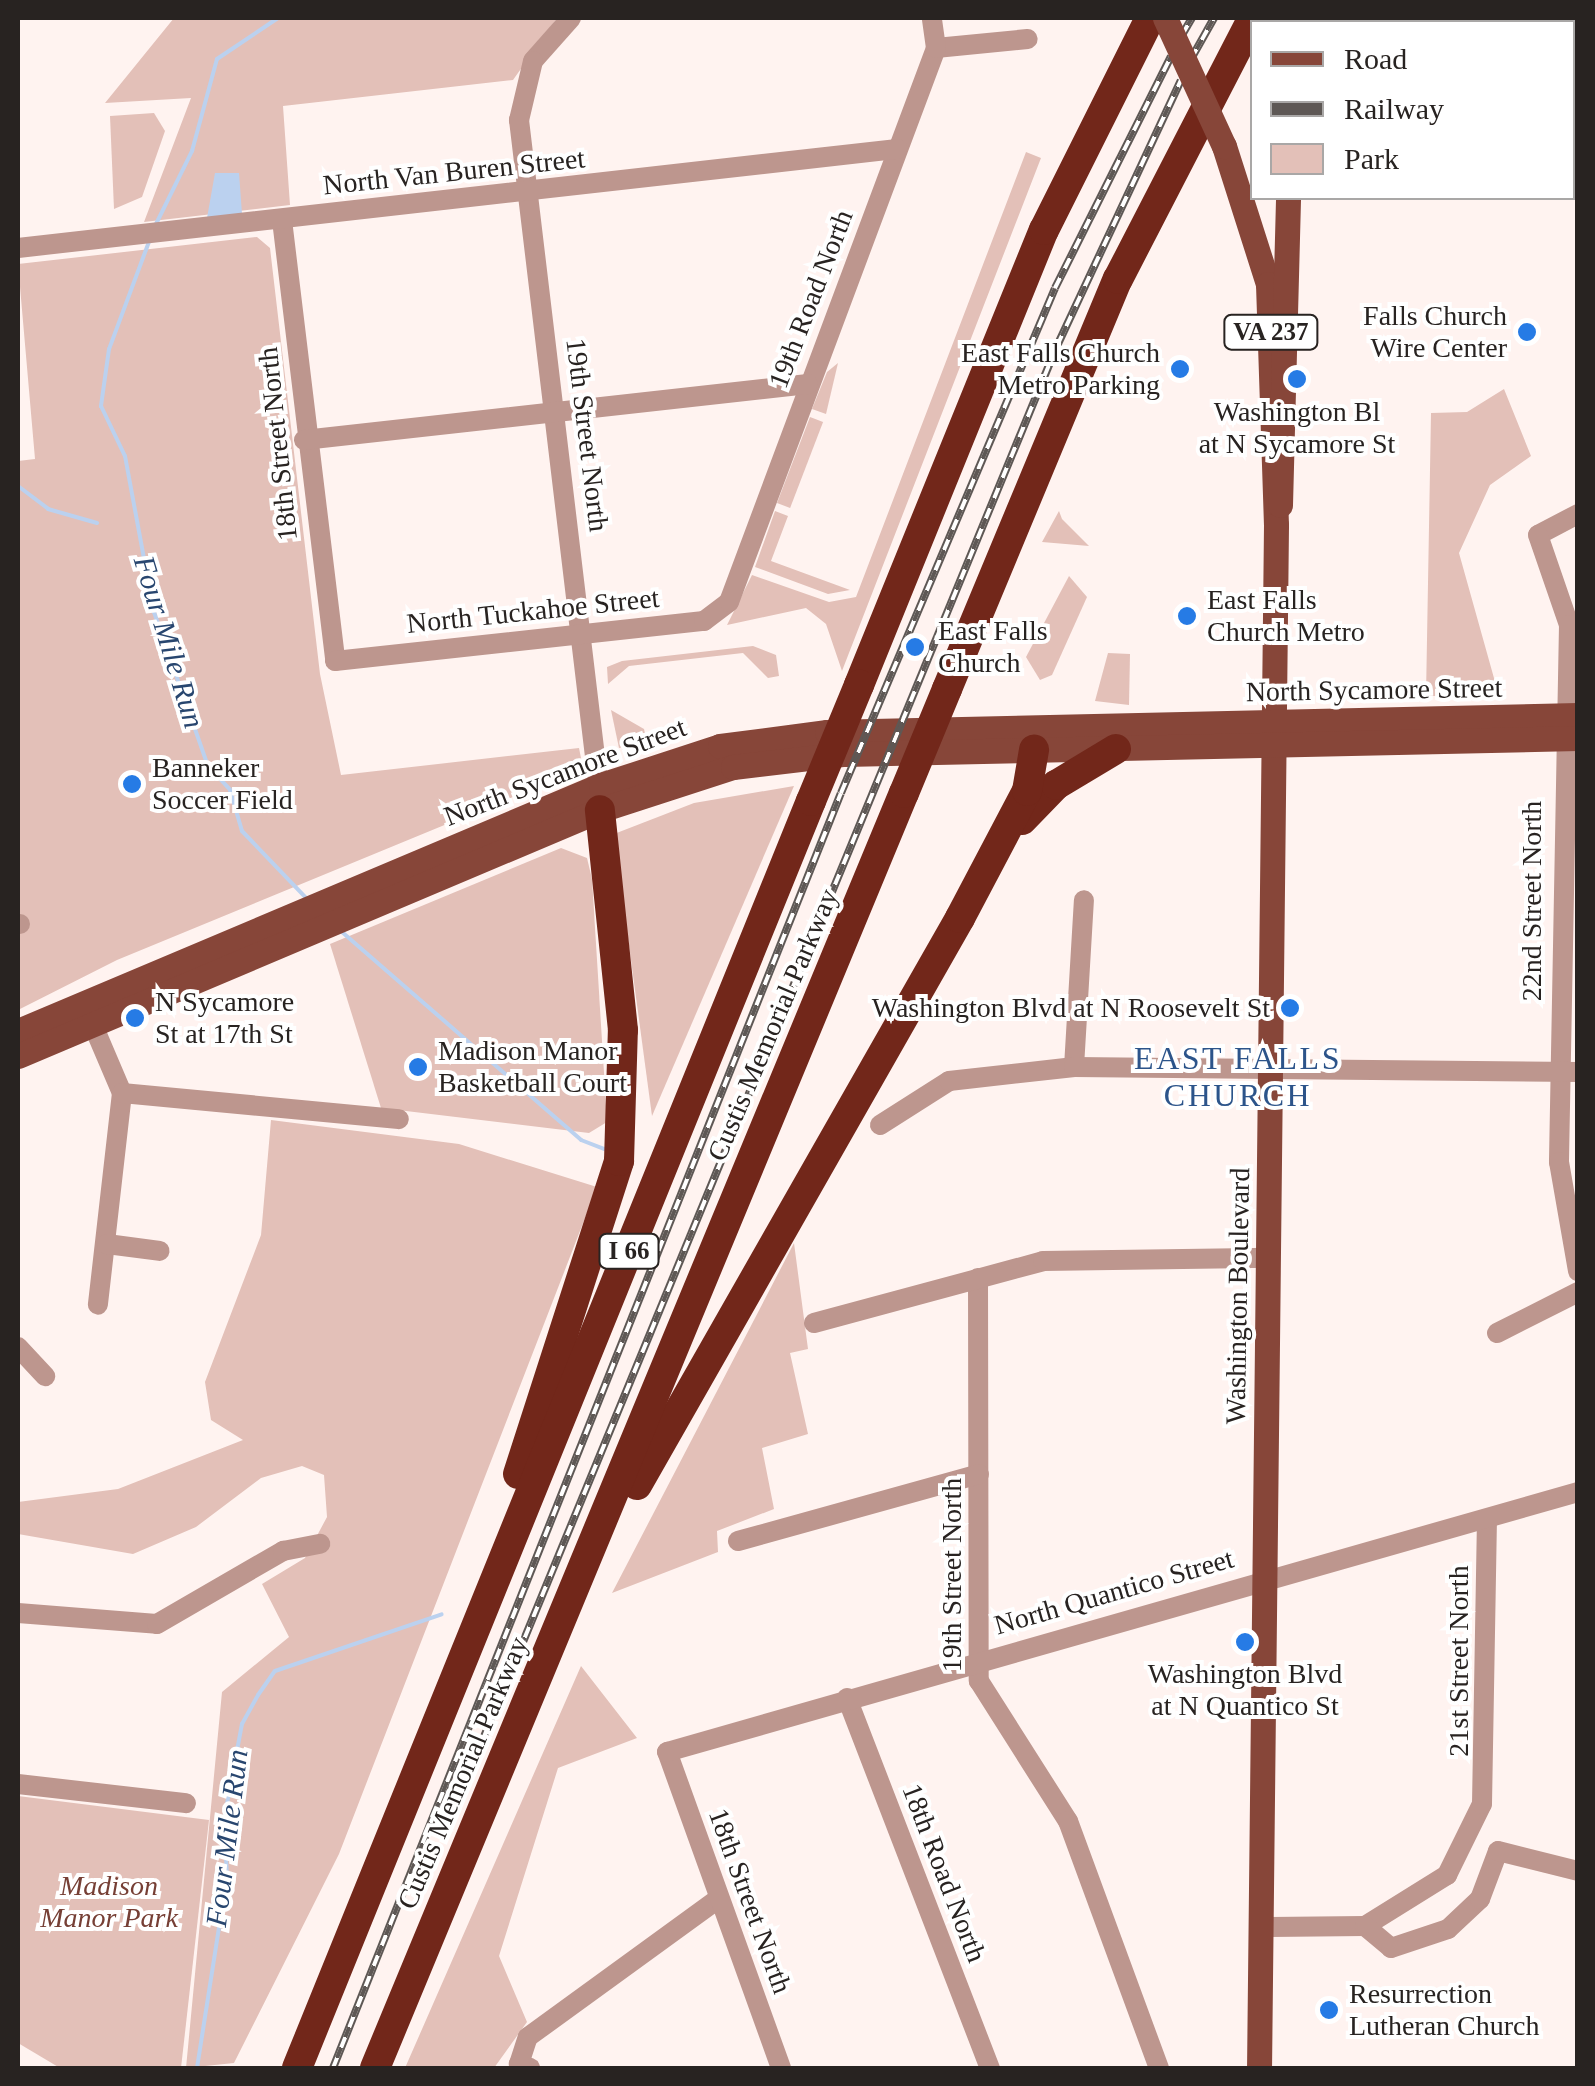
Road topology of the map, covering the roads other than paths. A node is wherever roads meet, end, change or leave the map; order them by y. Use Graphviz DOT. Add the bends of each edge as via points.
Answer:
graph roads {
  1 [pos="571,18"];
  2 [pos="932,18"];
  3 [pos="1150,18"];
  4 [pos="1165,18"];
  5 [pos="1250,26"];
  6 [pos="1028,39"];
  7 [pos="936,48"];
  8 [pos="898,150"];
  9 [pos="528,192"];
  10 [pos="1288,200"];
  11 [pos="282,220"];
  12 [pos="18,248"];
  13 [pos="808,384"];
  14 [pos="556,412"];
  15 [pos="304,440"];
  16 [pos="1578,514"];
  17 [pos="1276,524"];
  18 [pos="729,602"];
  19 [pos="1573,625"];
  20 [pos="584,634"];
  21 [pos="335,662"];
  22 [pos="1570,727"];
  23 [pos="1273,733"];
  24 [pos="1035,739"];
  25 [pos="1116,749"];
  26 [pos="600,798"];
  27 [pos="977,884"];
  28 [pos="1084,900"];
  29 [pos="89,1014"];
  30 [pos="18,1030"];
  31 [pos="18,1056"];
  32 [pos="1074,1067"];
  33 [pos="1273,1070"];
  34 [pos="1570,1072"];
  35 [pos="122,1093"];
  36 [pos="398,1119"];
  37 [pos="880,1125"];
  38 [pos="107,1244"];
  39 [pos="160,1252"];
  40 [pos="1270,1258"];
  41 [pos="1578,1271"];
  42 [pos="978,1278"];
  43 [pos="1578,1292"];
  44 [pos="98,1305"];
  45 [pos="814,1324"];
  46 [pos="1497,1333"];
  47 [pos="18,1347"];
  48 [pos="45,1376"];
  49 [pos="979,1474"];
  50 [pos="1578,1492"];
  51 [pos="1487,1519"];
  52 [pos="738,1541"];
  53 [pos="320,1544"];
  54 [pos="1264,1576"];
  55 [pos="18,1612"];
  56 [pos="978,1658"];
  57 [pos="534,1688"];
  58 [pos="847,1698"];
  59 [pos="446,1701"];
  60 [pos="668,1752"];
  61 [pos="18,1784"];
  62 [pos="186,1803"];
  63 [pos="1578,1871"];
  64 [pos="718,1899"];
  65 [pos="1365,1926"];
  66 [pos="1260,1927"];
  67 [pos="525,2066"];
  68 [pos="297,2068"];
  69 [pos="375,2068"];
  70 [pos="781,2068"];
  71 [pos="990,2068"];
  72 [pos="1159,2068"];
  73 [pos="1258,2068"];
  1 -- 9 [label="street, 19th Street North" via="529,69 519,109"];
  2 -- 7 [label="street, 19th Road North"];
  3 -- 59 [label="highway, Custis Memorial Parkway / I 66, bridge" via="1044,230"];
  4 -- 17 [label="main road, Washington Boulevard / VA 237, bridge" via="1224,146 1265,266"];
  5 -- 57 [label="highway, Custis Memorial Parkway, bridge" via="1118,279"];
  6 -- 7 [label="street"];
  7 -- 8 [label="street, 19th Road North"];
  8 -- 9 [label="street, North Van Buren Street"];
  8 -- 13 [label="street, 19th Road North"];
  9 -- 11 [label="street, North Van Buren Street"];
  9 -- 14 [label="street, 19th Street North"];
  10 -- 17 [label="main road, Washington Boulevard / VA 237" via="1287,471"];
  11 -- 12 [label="street, North Van Buren Street"];
  11 -- 15 [label="street, 18th Street North"];
  13 -- 14 [label="street"];
  13 -- 18 [label="street, 19th Road North"];
  14 -- 15 [label="street"];
  14 -- 20 [label="street, 19th Street North"];
  15 -- 21 [label="street, 18th Street North"];
  16 -- 19 [label="street, 22nd Street North" via="1538,535"];
  17 -- 23 [label="main road, Washington Boulevard / VA 237"];
  18 -- 20 [label="street, North Tuckahoe Street" via="704,620"];
  19 -- 22 [label="street, 22nd Street North"];
  20 -- 21 [label="street, North Tuckahoe Street"];
  20 -- 26 [label="street, 19th Street North"];
  22 -- 23 [label="main road, North Sycamore Street"];
  22 -- 34 [label="street, 22nd Street North"];
  23 -- 24 [label="main road, North Sycamore Street"];
  23 -- 25 [label="main road, North Sycamore Street"];
  23 -- 33 [label="main road, Washington Boulevard / VA 237"];
  24 -- 25 [label="main road, North Sycamore Street"];
  24 -- 26 [label="main road, North Sycamore Street" via="774,760"];
  24 -- 27 [label="highway" via="1026,791"];
  25 -- 27 [label="highway" via="1040,798"];
  26 -- 29 [label="main road, North Sycamore Street" via="377,905"];
  26 -- 29 [label="main road, North Sycamore Street" via="354,888"];
  26 -- 59 [label="highway" via="624,1056 613,1199 474,1592"];
  27 -- 57 [label="highway" via="656,1446"];
  28 -- 32 [label="street"];
  29 -- 30 [label="main road"];
  29 -- 31 [label="main road"];
  29 -- 35 [label="street"];
  32 -- 33 [label="street"];
  32 -- 37 [label="street" via="949,1081"];
  33 -- 34 [label="street"];
  33 -- 40 [label="main road, Washington Boulevard / VA 237"];
  34 -- 41 [label="street, 22nd Street North" via="1559,1162"];
  35 -- 36 [label="street"];
  35 -- 38 [label="street"];
  38 -- 39 [label="street"];
  38 -- 44 [label="street"];
  40 -- 42 [label="street" via="1063,1259"];
  40 -- 54 [label="main road, Washington Boulevard / VA 237"];
  42 -- 45 [label="street"];
  42 -- 49 [label="street, 19th Street North"];
  43 -- 46 [label="street"];
  47 -- 48 [label="street"];
  49 -- 52 [label="street"];
  49 -- 56 [label="street, 19th Street North"];
  50 -- 51 [label="street, North Quantico Street"];
  51 -- 54 [label="street, North Quantico Street"];
  51 -- 65 [label="street, 21st Street North" via="1482,1804 1447,1875"];
  53 -- 55 [label="street" via="283,1551 158,1624"];
  54 -- 56 [label="street, North Quantico Street"];
  54 -- 66 [label="main road, Washington Boulevard / VA 237"];
  56 -- 58 [label="street, North Quantico Street"];
  56 -- 72 [label="street, 19th Street North" via="984,1692 1068,1821"];
  57 -- 69 [label="highway, Custis Memorial Parkway"];
  58 -- 60 [label="street, North Quantico Street"];
  58 -- 71 [label="street, 18th Road North"];
  59 -- 68 [label="highway, Custis Memorial Parkway / I 66"];
  60 -- 64 [label="street, 18th Street North"];
  61 -- 62 [label="street"];
  63 -- 65 [label="street" via="1498,1852 1480,1899 1448,1929 1391,1948"];
  64 -- 67 [label="street" via="528,2037"];
  64 -- 70 [label="street, 18th Street North"];
  65 -- 66 [label="street"];
  66 -- 73 [label="main road, Washington Boulevard / VA 237"];
}
